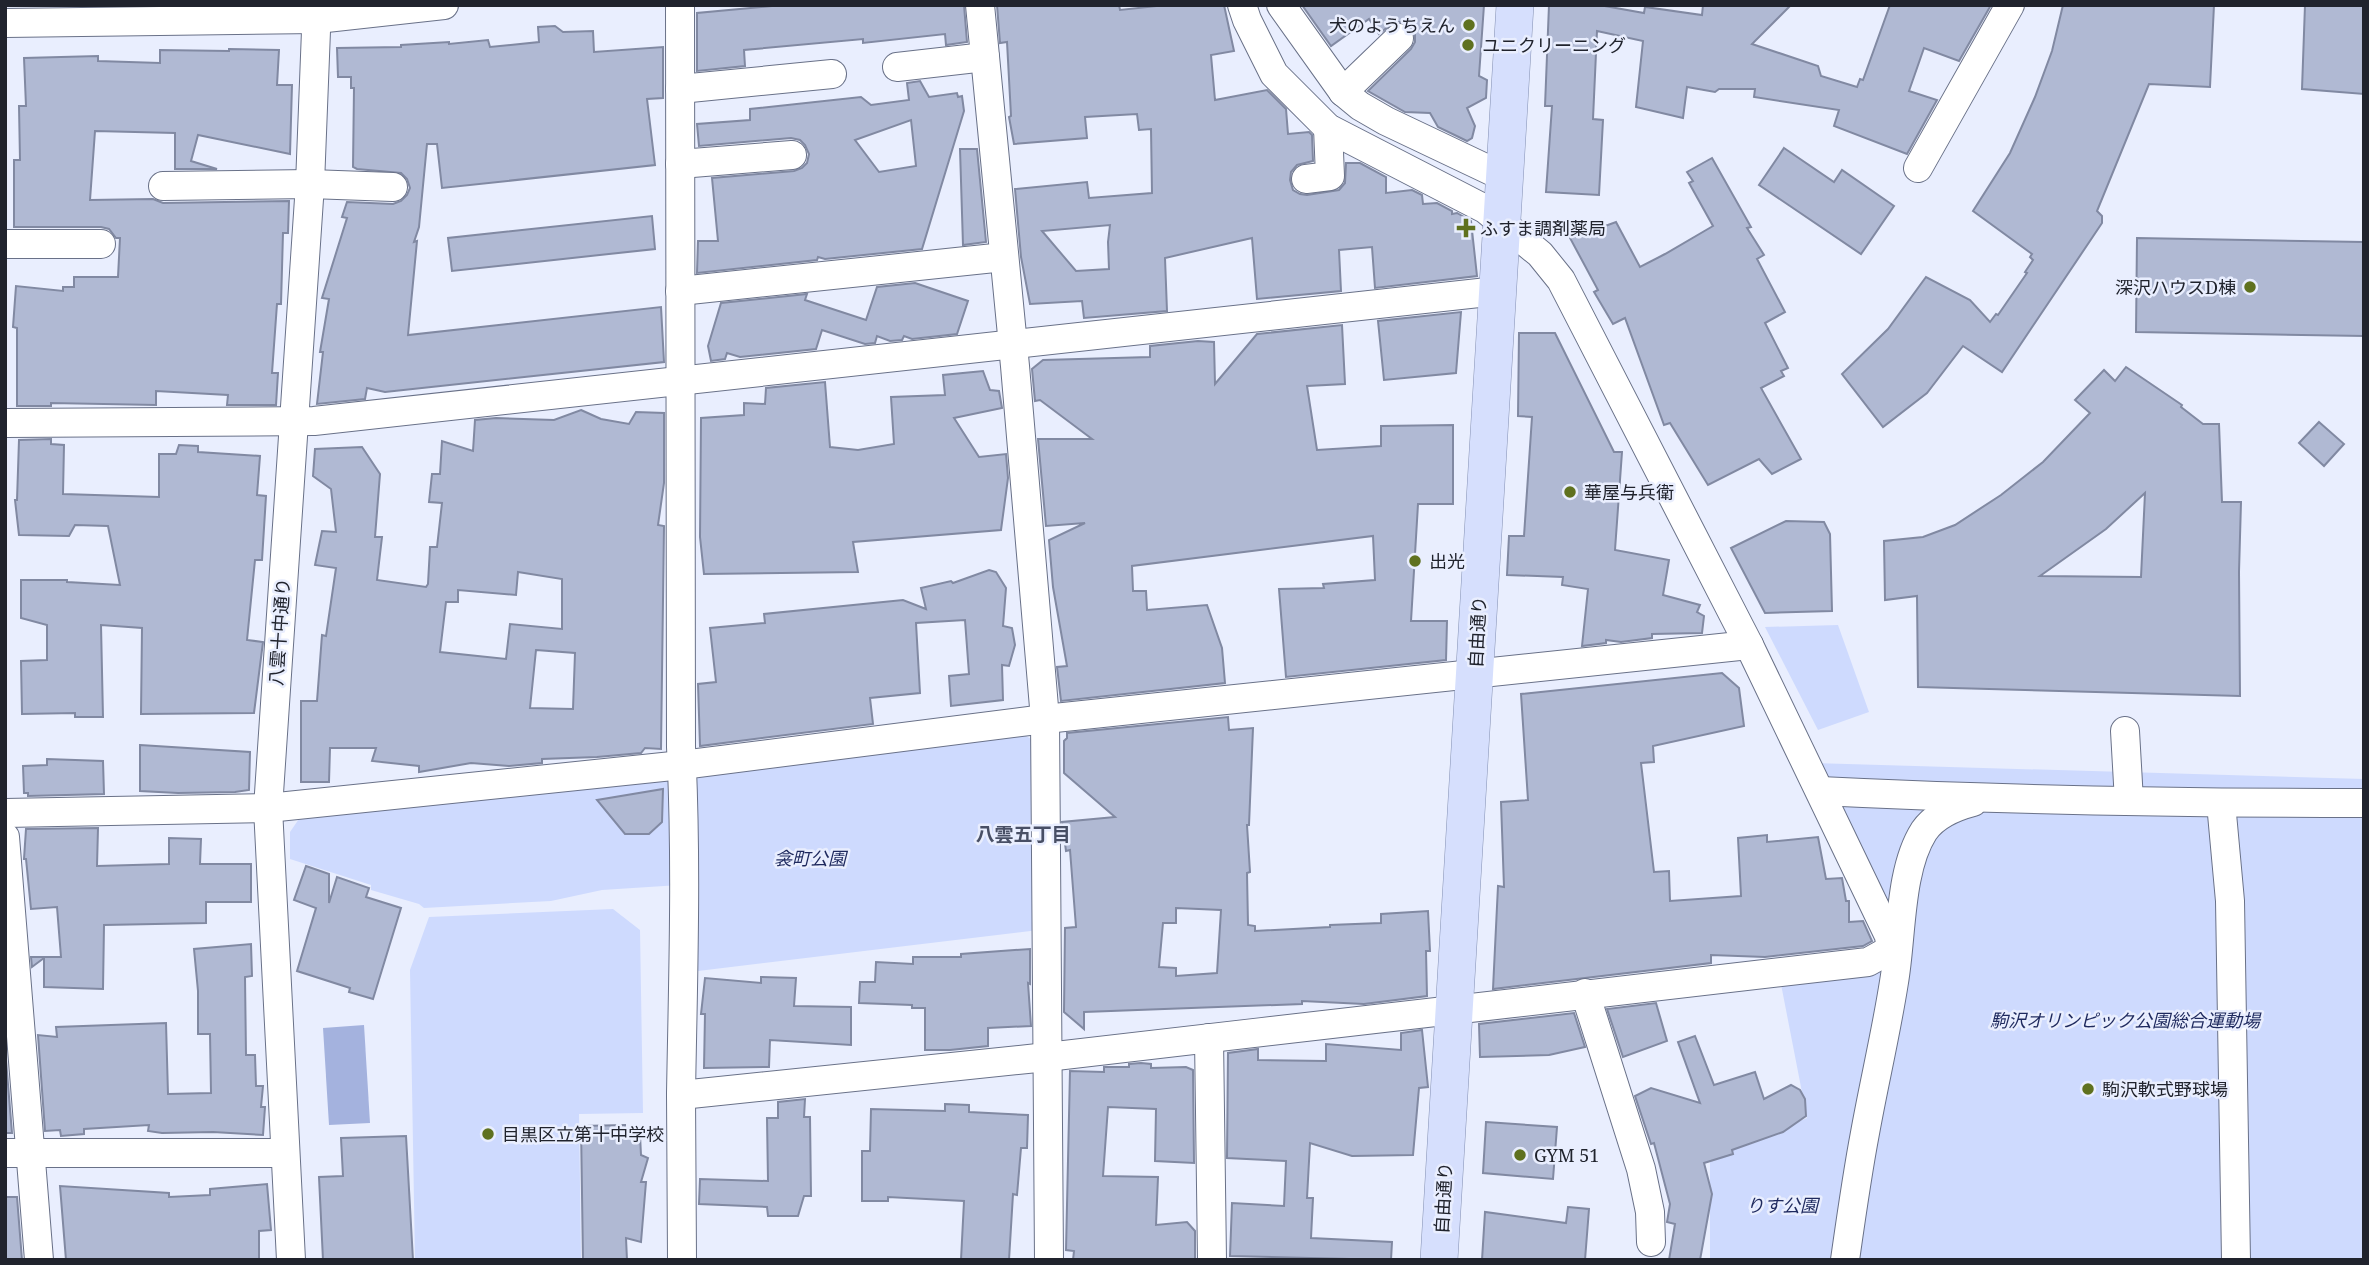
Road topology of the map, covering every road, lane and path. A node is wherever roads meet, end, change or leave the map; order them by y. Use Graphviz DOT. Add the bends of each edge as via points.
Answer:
graph roads {
  1 [pos="444,5"];
  2 [pos="680,5"];
  3 [pos="980,5"];
  4 [pos="1242,5"];
  5 [pos="1281,5"];
  6 [pos="1515,5"];
  7 [pos="2010,5"];
  8 [pos="317,12"];
  9 [pos="5,23"];
  10 [pos="1399,38"];
  11 [pos="985,57"];
  12 [pos="897,66"];
  13 [pos="832,75"];
  14 [pos="680,89"];
  15 [pos="1343,92"];
  16 [pos="1328,128"];
  17 [pos="792,155"];
  18 [pos="680,164"];
  19 [pos="1918,169"];
  20 [pos="1504,177"];
  21 [pos="1306,179"];
  22 [pos="310,184"];
  23 [pos="163,186"];
  24 [pos="393,187"];
  25 [pos="1501,221"];
  26 [pos="5,244"];
  27 [pos="102,244"];
  28 [pos="1004,257"];
  29 [pos="680,291"];
  30 [pos="1497,291"];
  31 [pos="1013,343"];
  32 [pos="680,382"];
  33 [pos="293,421"];
  34 [pos="5,423"];
  35 [pos="1749,645"];
  36 [pos="1474,675"];
  37 [pos="1045,719"];
  38 [pos="2125,731"];
  39 [pos="682,765"];
  40 [pos="1993,797"];
  41 [pos="1824,800"];
  42 [pos="2129,801"];
  43 [pos="2221,803"];
  44 [pos="2364,803"];
  45 [pos="268,808"];
  46 [pos="5,813"];
  47 [pos="5,837"];
  48 [pos="1585,993"];
  49 [pos="1454,1009"];
  50 [pos="1209,1038"];
  51 [pos="1046,1057"];
  52 [pos="681,1095"];
  53 [pos="17,1153"];
  54 [pos="285,1153"];
  55 [pos="1651,1242"];
  56 [pos="39,1260"];
  57 [pos="291,1260"];
  58 [pos="682,1260"];
  59 [pos="1049,1260"];
  60 [pos="1212,1260"];
  61 [pos="1439,1260"];
  62 [pos="1845,1260"];
  63 [pos="2236,1260"];
  1 -- 8 [label="street"];
  2 -- 14 [label="street"];
  3 -- 11 [label="street"];
  4 -- 16 [label="street" via="1274,74"];
  5 -- 15 [label="street"];
  6 -- 20 [label="main road, 自由通り"];
  7 -- 19 [label="street"];
  8 -- 9 [label="street"];
  8 -- 22 [label="street, 八雲十中通り"];
  10 -- 15 [label="street"];
  11 -- 12 [label="street"];
  11 -- 28 [label="street"];
  13 -- 14 [label="street"];
  14 -- 18 [label="street"];
  15 -- 20 [label="street" via="1386,121"];
  16 -- 21 [label="street" via="1330,176"];
  16 -- 25 [label="street"];
  17 -- 18 [label="street"];
  18 -- 29 [label="street"];
  20 -- 25 [label="main road, 自由通り"];
  22 -- 23 [label="street"];
  22 -- 24 [label="street"];
  22 -- 33 [label="street, 八雲十中通り"];
  25 -- 30 [label="main road, 自由通り"];
  25 -- 35 [label="street" via="1561,279"];
  26 -- 27 [label="street"];
  28 -- 29 [label="street"];
  28 -- 31 [label="street"];
  29 -- 32 [label="street"];
  30 -- 31 [label="street"];
  30 -- 36 [label="main road, 自由通り"];
  31 -- 32 [label="street"];
  31 -- 37 [label="street"];
  32 -- 33 [label="street"];
  32 -- 39 [label="street"];
  33 -- 34 [label="street"];
  33 -- 45 [label="street, 八雲十中通り"];
  35 -- 36 [label="street"];
  35 -- 41 [label="street"];
  36 -- 37 [label="street"];
  36 -- 49 [label="main road, 自由通り"];
  37 -- 39 [label="street"];
  37 -- 51 [label="street"];
  38 -- 42 [label="street"];
  39 -- 45 [label="street"];
  39 -- 52 [label="street" via="685,949"];
  40 -- 41 [label="street"];
  40 -- 42 [label="street"];
  40 -- 62 [label="street" via="1961,805 1934,819 1915,851"];
  41 -- 48 [label="street" via="1889,936 1886,952 1868,962"];
  42 -- 43 [label="street"];
  43 -- 44 [label="street"];
  43 -- 63 [label="street" via="2230,901"];
  45 -- 46 [label="street"];
  45 -- 54 [label="street, 八雲十中通り"];
  47 -- 53 [label="street"];
  48 -- 49 [label="street"];
  48 -- 55 [label="street" via="1641,1169"];
  49 -- 50 [label="street"];
  49 -- 61 [label="main road, 自由通り"];
  50 -- 51 [label="street"];
  50 -- 60 [label="street"];
  51 -- 52 [label="street"];
  51 -- 59 [label="street"];
  52 -- 58 [label="street"];
  53 -- 54 [label="street"];
  53 -- 56 [label="street"];
  54 -- 57 [label="street, 八雲十中通り"];
}
